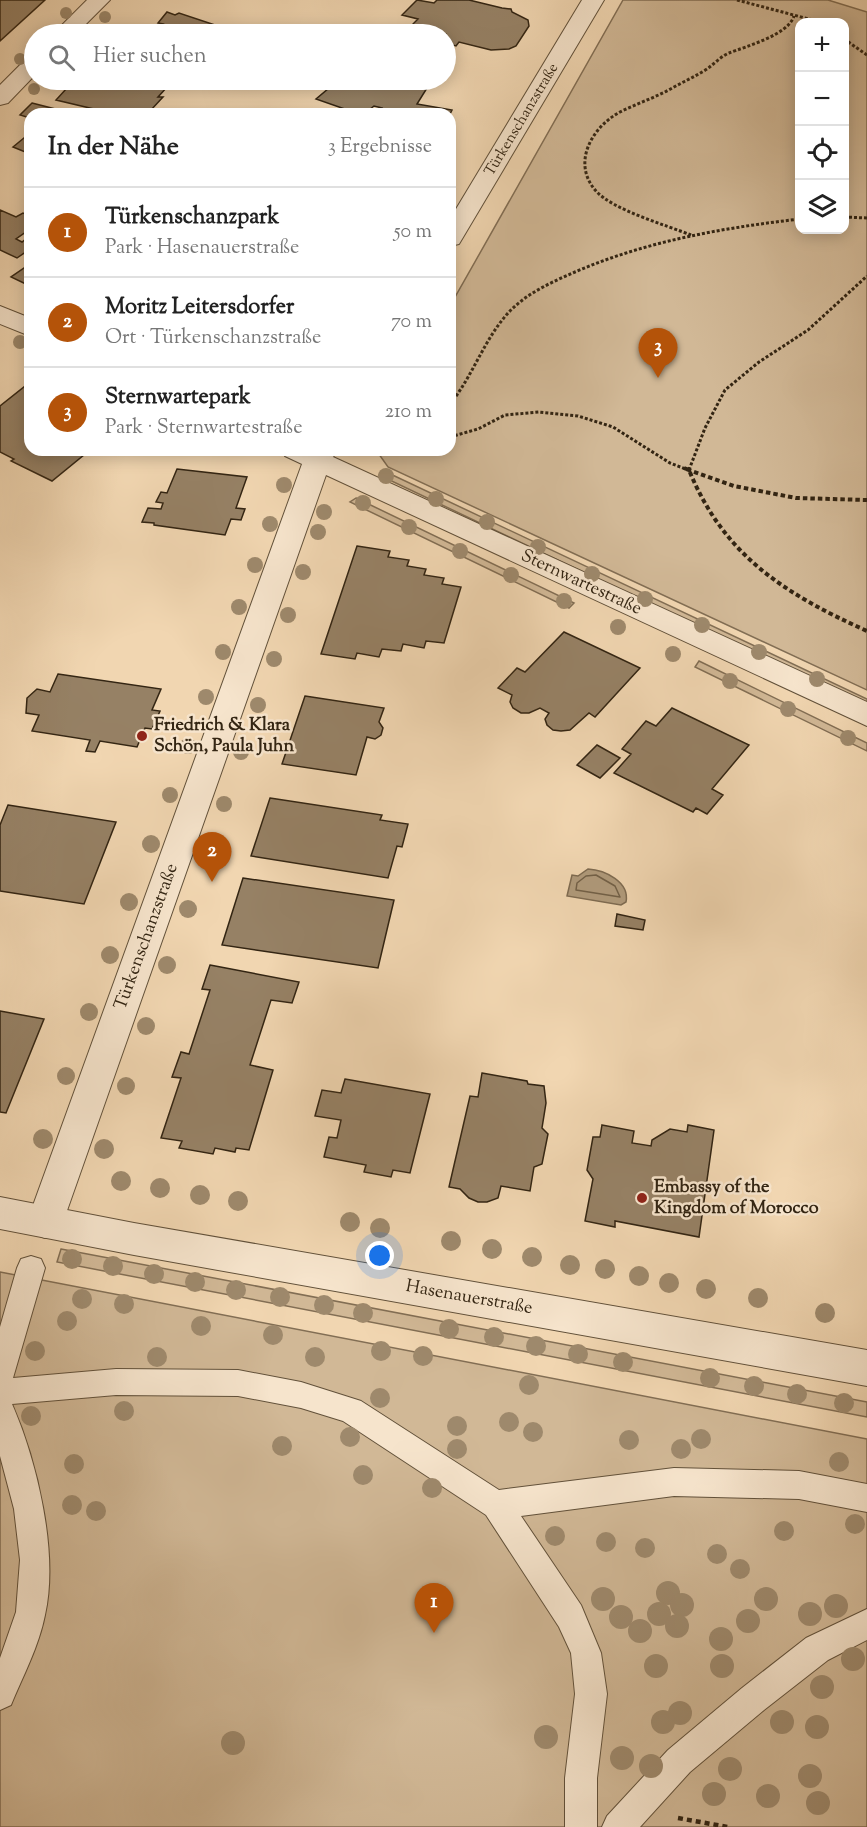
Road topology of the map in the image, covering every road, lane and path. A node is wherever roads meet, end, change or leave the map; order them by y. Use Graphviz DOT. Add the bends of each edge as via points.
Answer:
graph roads {
  1 [pos="99,0"];
  2 [pos="593,0"];
  3 [pos="737,0"];
  4 [pos="794,16"];
  5 [pos="803,18"];
  6 [pos="74,24"];
  7 [pos="849,42"];
  8 [pos="867,55"];
  9 [pos="24,74"];
  10 [pos="0,98"];
  11 [pos="849,218"];
  12 [pos="867,218"];
  13 [pos="795,220"];
  14 [pos="456,229"];
  15 [pos="691,235"];
  16 [pos="867,276"];
  17 [pos="0,314"];
  18 [pos="24,325"];
  19 [pos="456,394"];
  20 [pos="456,435"];
  21 [pos="311,456"];
  22 [pos="316,456"];
  23 [pos="689,470"];
  24 [pos="867,500"];
  25 [pos="867,631"];
  26 [pos="867,716"];
  27 [pos="0,1214"];
  28 [pos="45,1222"];
  29 [pos="32,1268"];
  30 [pos="867,1368"];
  31 [pos="0,1375"];
  32 [pos="0,1392"];
  33 [pos="0,1410"];
  34 [pos="867,1498"];
  35 [pos="496,1505"];
  36 [pos="867,1624"];
  37 [pos="0,1694"];
  38 [pos="581,1827"];
  39 [pos="618,1827"];
  1 -- 6 [label="street"];
  2 -- 14 [label="street, Türkenschanzstraße"];
  3 -- 4 [label="path"];
  4 -- 5 [label="path"];
  4 -- 15 [label="path" via="787,29 726,55 667,91 618,113 588,146 586,177 597,192 614,204"];
  7 -- 8 [label="path"];
  9 -- 10 [label="street"];
  11 -- 12 [label="path"];
  13 -- 15 [label="path"];
  15 -- 19 [label="path" via="596,262 518,303 494,333"];
  16 -- 23 [label="path" via="808,330 725,390"];
  17 -- 18 [label="street"];
  20 -- 23 [label="path" via="505,415 539,412 578,416 613,427 670,463"];
  21 -- 28 [label="street, Türkenschanzstraße"];
  22 -- 26 [label="street, Sternwartestraße"];
  23 -- 24 [label="path" via="735,486 796,498"];
  23 -- 25 [label="path" via="705,507 734,547 818,610"];
  27 -- 28 [label="street, Hasenauerstraße"];
  28 -- 30 [label="street, Hasenauerstraße"];
  29 -- 31 [label="street"];
  32 -- 35 [label="street" via="116,1382 238,1383 302,1395 351,1410"];
  33 -- 37 [label="street" via="25,1491 36,1566 31,1613"];
  34 -- 35 [label="street" via="799,1485 674,1482"];
  35 -- 38 [label="street" via="570,1616 586,1653 591,1694 581,1778"];
  36 -- 39 [label="street" via="817,1649 753,1699 679,1761"];
}
